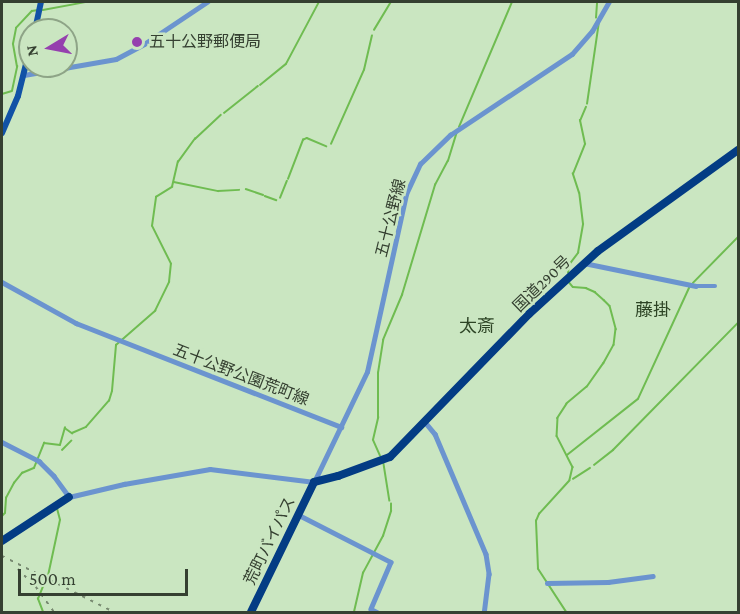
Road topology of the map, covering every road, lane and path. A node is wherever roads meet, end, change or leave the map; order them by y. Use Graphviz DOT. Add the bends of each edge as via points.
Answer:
graph roads {
  1 [pos="42,2"];
  2 [pos="207,2"];
  3 [pos="609,2"];
  4 [pos="38,18"];
  5 [pos="78,66"];
  6 [pos="23,78"];
  7 [pos="2,134"];
  8 [pos="738,150"];
  9 [pos="584,263"];
  10 [pos="2,282"];
  11 [pos="715,286"];
  12 [pos="425,422"];
  13 [pos="341,427"];
  14 [pos="2,442"];
  15 [pos="314,482"];
  16 [pos="69,497"];
  17 [pos="299,515"];
  18 [pos="2,541"];
  19 [pos="653,576"];
  20 [pos="547,583"];
  21 [pos="251,612"];
  22 [pos="377,612"];
  23 [pos="484,612"];
  1 -- 4 [label="main road"];
  2 -- 5 [label="street" via="116,59"];
  3 -- 13 [label="street, 五十公野線" via="572,54 441,141 420,164 406,194 367,372"];
  6 -- 7 [label="main road"];
  8 -- 9 [label="highway, 国道290号"];
  9 -- 11 [label="street" via="696,286"];
  9 -- 12 [label="highway, 国道290号"];
  10 -- 13 [label="street, 五十公野公園荒町線" via="76,323"];
  12 -- 15 [label="highway, 国道290号" via="387,459"];
  12 -- 23 [label="street" via="435,434 486,554 489,574"];
  13 -- 15 [label="street, 五十公野線"];
  14 -- 16 [label="street" via="38,460"];
  15 -- 16 [label="street" via="210,469"];
  15 -- 17 [label="highway, 荒町バイパス"];
  16 -- 18 [label="highway"];
  17 -- 21 [label="highway, 荒町バイパス"];
  17 -- 22 [label="street" via="391,562 371,609"];
  19 -- 20 [label="street" via="608,582"];
}
